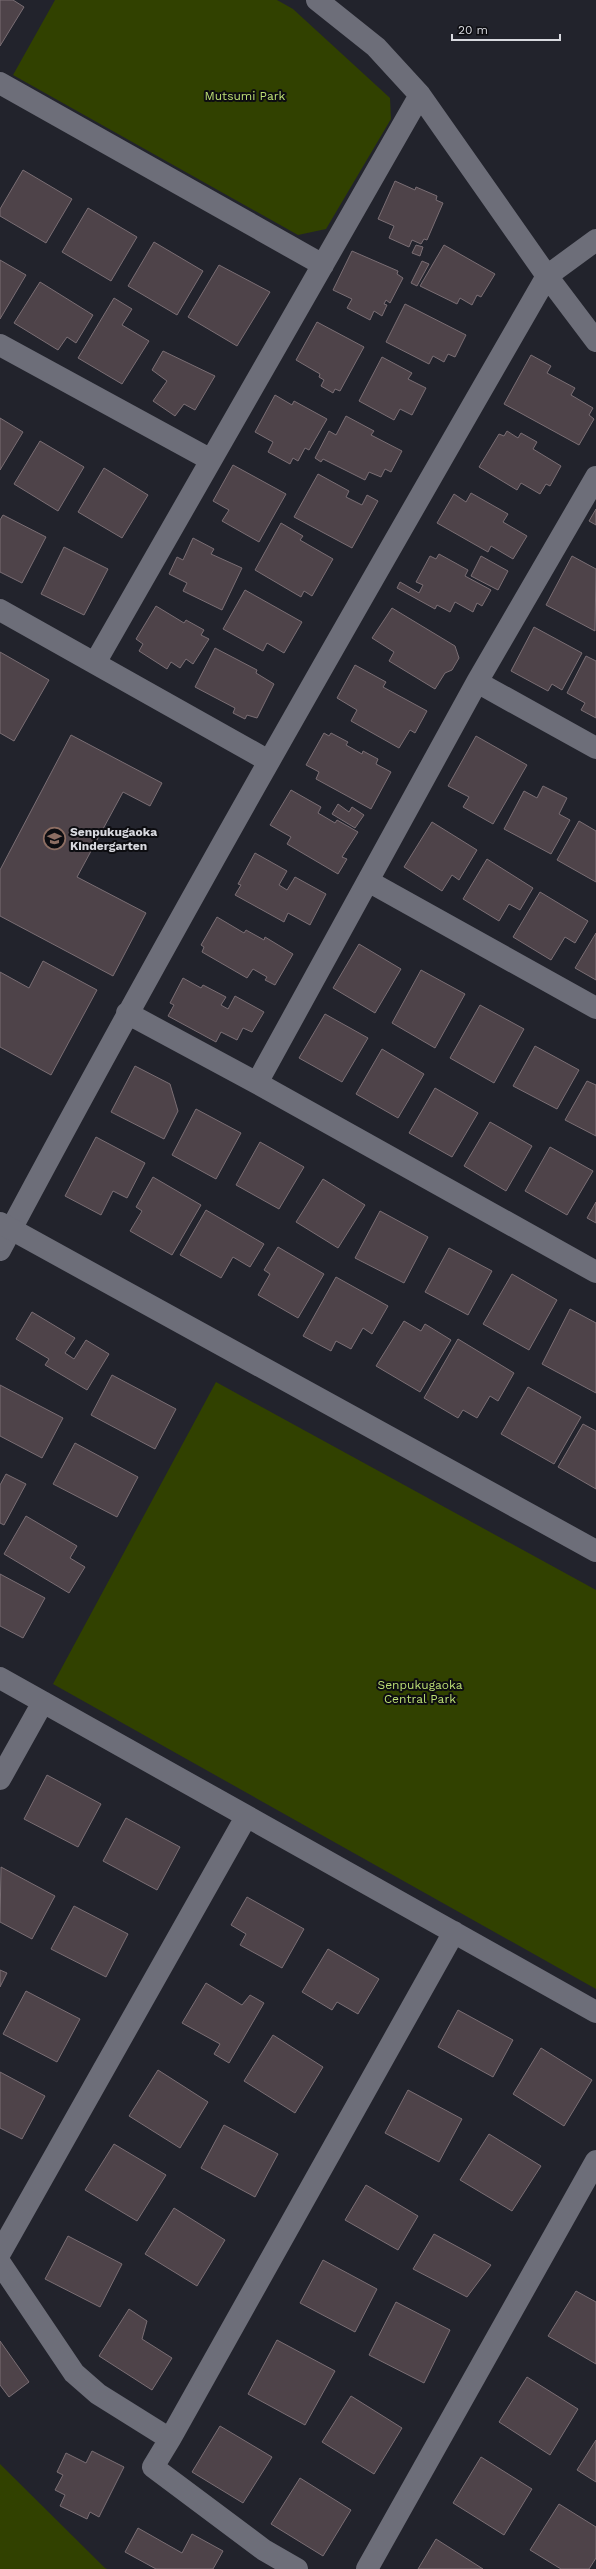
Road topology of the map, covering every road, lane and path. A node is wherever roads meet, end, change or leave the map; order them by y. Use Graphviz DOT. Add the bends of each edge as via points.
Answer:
graph roads {
  1 [pos="317,0"];
  2 [pos="0,83"];
  3 [pos="420,96"];
  4 [pos="596,240"];
  5 [pos="323,265"];
  6 [pos="547,276"];
  7 [pos="596,341"];
  8 [pos="0,345"];
  9 [pos="211,460"];
  10 [pos="596,477"];
  11 [pos="0,610"];
  12 [pos="95,663"];
  13 [pos="478,682"];
  14 [pos="596,748"];
  15 [pos="267,760"];
  16 [pos="368,881"];
  17 [pos="596,1008"];
  18 [pos="127,1013"];
  19 [pos="256,1083"];
  20 [pos="6,1226"];
  21 [pos="0,1250"];
  22 [pos="596,1272"];
  23 [pos="596,1551"];
  24 [pos="0,1678"];
  25 [pos="43,1702"];
  26 [pos="0,1779"];
  27 [pos="246,1817"];
  28 [pos="454,1932"];
  29 [pos="596,2012"];
  30 [pos="596,2161"];
  31 [pos="0,2253"];
  32 [pos="0,2264"];
  33 [pos="170,2439"];
  34 [pos="297,2569"];
  35 [pos="367,2569"];
  1 -- 3 [label="street" via="376,48"];
  2 -- 5 [label="street"];
  3 -- 5 [label="street"];
  3 -- 6 [label="street"];
  4 -- 6 [label="street"];
  5 -- 9 [label="street"];
  6 -- 7 [label="street"];
  6 -- 15 [label="street"];
  8 -- 9 [label="street"];
  9 -- 12 [label="street"];
  10 -- 13 [label="street"];
  11 -- 12 [label="street"];
  12 -- 15 [label="street"];
  13 -- 14 [label="street"];
  13 -- 16 [label="street"];
  15 -- 18 [label="street"];
  16 -- 17 [label="street"];
  16 -- 19 [label="street"];
  18 -- 19 [label="street"];
  18 -- 20 [label="street"];
  19 -- 22 [label="street"];
  20 -- 21 [label="street"];
  20 -- 23 [label="street"];
  24 -- 25 [label="street"];
  25 -- 26 [label="street"];
  25 -- 27 [label="street"];
  27 -- 28 [label="street"];
  27 -- 31 [label="street"];
  28 -- 29 [label="street"];
  28 -- 33 [label="street"];
  30 -- 35 [label="street"];
  32 -- 33 [label="street" via="74,2373 98,2394"];
  33 -- 34 [label="street" via="153,2467 264,2550"];
}
